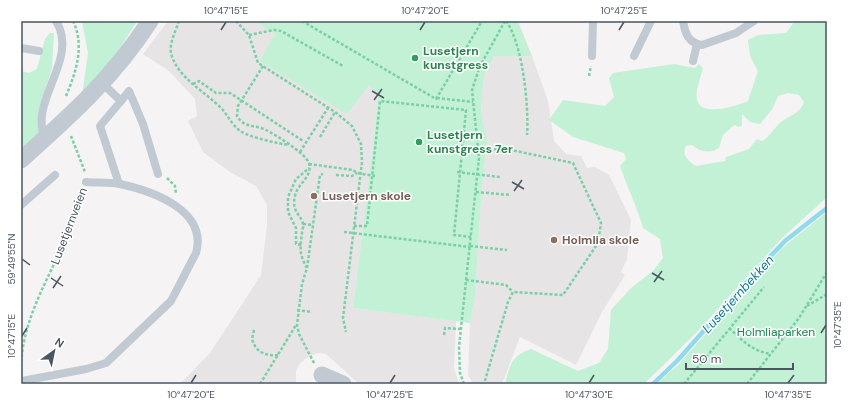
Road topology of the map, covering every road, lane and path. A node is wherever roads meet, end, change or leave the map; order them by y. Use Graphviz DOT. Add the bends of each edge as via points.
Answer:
graph roads {
  1 [pos="56,21"];
  2 [pos="73,21"];
  3 [pos="150,21"];
  4 [pos="180,21"];
  5 [pos="236,21"];
  6 [pos="302,21"];
  7 [pos="482,21"];
  8 [pos="506,21"];
  9 [pos="593,21"];
  10 [pos="651,21"];
  11 [pos="682,21"];
  12 [pos="754,22"];
  13 [pos="249,35"];
  14 [pos="696,44"];
  15 [pos="21,48"];
  16 [pos="39,51"];
  17 [pos="592,56"];
  18 [pos="634,56"];
  19 [pos="693,61"];
  20 [pos="263,66"];
  21 [pos="344,66"];
  22 [pos="103,84"];
  23 [pos="193,84"];
  24 [pos="437,98"];
  25 [pos="241,100"];
  26 [pos="121,101"];
  27 [pos="473,102"];
  28 [pos="64,103"];
  29 [pos="328,108"];
  30 [pos="335,112"];
  31 [pos="68,131"];
  32 [pos="527,135"];
  33 [pos="320,137"];
  34 [pos="45,138"];
  35 [pos="304,141"];
  36 [pos="289,145"];
  37 [pos="479,148"];
  38 [pos="300,152"];
  39 [pos="21,160"];
  40 [pos="309,164"];
  41 [pos="309,168"];
  42 [pos="458,172"];
  43 [pos="357,173"];
  44 [pos="158,174"];
  45 [pos="323,174"];
  46 [pos="336,174"];
  47 [pos="361,174"];
  48 [pos="477,174"];
  49 [pos="55,175"];
  50 [pos="374,176"];
  51 [pos="500,177"];
  52 [pos="86,182"];
  53 [pos="119,184"];
  54 [pos="476,192"];
  55 [pos="511,195"];
  56 [pos="174,204"];
  57 [pos="21,205"];
  58 [pos="303,224"];
  59 [pos="354,226"];
  60 [pos="314,227"];
  61 [pos="344,232"];
  62 [pos="353,234"];
  63 [pos="471,237"];
  64 [pos="301,245"];
  65 [pos="470,246"];
  66 [pos="507,250"];
  67 [pos="307,268"];
  68 [pos="827,272"];
  69 [pos="466,280"];
  70 [pos="764,287"];
  71 [pos="513,292"];
  72 [pos="827,294"];
  73 [pos="806,307"];
  74 [pos="297,310"];
  75 [pos="312,312"];
  76 [pos="297,324"];
  77 [pos="729,328"];
  78 [pos="460,329"];
  79 [pos="254,330"];
  80 [pos="346,332"];
  81 [pos="444,335"];
  82 [pos="279,354"];
  83 [pos="770,354"];
  84 [pos="322,375"];
  85 [pos="22,381"];
  86 [pos="260,384"];
  87 [pos="343,384"];
  88 [pos="464,384"];
  89 [pos="484,384"];
  90 [pos="684,384"];
  91 [pos="747,384"];
  1 -- 34 [label="lane" via="62,43 42,114 41,130"];
  2 -- 28 [label="path" via="77,29 79,50 77,66"];
  3 -- 22 [label="street"];
  4 -- 23 [label="path" via="171,46 171,54"];
  5 -- 13 [label="path"];
  6 -- 24 [label="path"];
  7 -- 24 [label="path"];
  8 -- 27 [label="path" via="480,66 474,82"];
  8 -- 32 [label="path" via="518,47 528,122"];
  9 -- 17 [label="lane"];
  10 -- 18 [label="lane"];
  11 -- 14 [label="lane" via="689,40"];
  12 -- 14 [label="lane" via="736,33 708,43"];
  13 -- 20 [label="path" via="258,63"];
  13 -- 21 [label="path" via="280,31"];
  14 -- 19 [label="lane"];
  15 -- 16 [label="lane"];
  20 -- 25 [label="path"];
  20 -- 29 [label="path"];
  22 -- 26 [label="lane"];
  22 -- 34 [label="street"];
  23 -- 25 [label="path" via="199,81 216,93 230,93"];
  23 -- 36 [label="path" via="214,101 234,126 244,134 267,139 276,144"];
  24 -- 27 [label="path"];
  25 -- 35 [label="path"];
  25 -- 36 [label="path" via="236,112 242,124 265,129"];
  26 -- 44 [label="lane" via="129,91 143,124"];
  26 -- 53 [label="lane" via="100,126"];
  27 -- 37 [label="path"];
  29 -- 30 [label="path"];
  29 -- 38 [label="path"];
  30 -- 33 [label="path"];
  30 -- 47 [label="path" via="352,126 359,139 362,153"];
  31 -- 52 [label="path" via="83,166"];
  34 -- 39 [label="street"];
  36 -- 38 [label="path"];
  37 -- 48 [label="path"];
  37 -- 71 [label="path" via="516,151 573,163 601,223 598,243 563,295"];
  38 -- 40 [label="path"];
  40 -- 41 [label="path"];
  40 -- 43 [label="path" via="353,170"];
  41 -- 58 [label="path" via="308,176 294,197 296,214"];
  41 -- 64 [label="path" via="296,179 288,197 288,212 296,228 296,244"];
  42 -- 48 [label="path"];
  42 -- 50 [label="path" via="466,110 380,101"];
  42 -- 63 [label="path" via="454,235"];
  43 -- 46 [label="path" via="352,176"];
  43 -- 47 [label="path"];
  44 -- 56 [label="path" via="168,178 175,186"];
  45 -- 60 [label="path" via="320,175"];
  47 -- 50 [label="path"];
  47 -- 59 [label="path"];
  48 -- 51 [label="path"];
  48 -- 54 [label="path"];
  49 -- 57 [label="lane"];
  50 -- 59 [label="path" via="367,226"];
  52 -- 53 [label="lane, Lusetjernveien"];
  52 -- 85 [label="path, Lusetjernveien" via="82,200 26,332 21,355"];
  53 -- 56 [label="lane, Lusetjernveien" via="145,191"];
  54 -- 55 [label="path"];
  54 -- 63 [label="path"];
  56 -- 85 [label="lane, Lusetjernveien" via="184,212 194,226 198,245 171,301 106,363"];
  58 -- 60 [label="path"];
  58 -- 64 [label="path"];
  59 -- 62 [label="path"];
  60 -- 67 [label="path"];
  61 -- 62 [label="path"];
  62 -- 65 [label="path"];
  62 -- 80 [label="path" via="343,318"];
  63 -- 65 [label="path"];
  64 -- 67 [label="path" via="300,254"];
  65 -- 66 [label="path"];
  65 -- 69 [label="path"];
  67 -- 74 [label="path"];
  68 -- 73 [label="path"];
  69 -- 71 [label="path" via="506,285"];
  69 -- 78 [label="path"];
  70 -- 77 [label="path"];
  71 -- 89 [label="path"];
  72 -- 73 [label="path"];
  73 -- 83 [label="path"];
  74 -- 75 [label="path"];
  74 -- 76 [label="path"];
  76 -- 82 [label="path"];
  76 -- 84 [label="path"];
  77 -- 83 [label="path" via="758,352"];
  77 -- 90 [label="path"];
  78 -- 81 [label="path" via="445,328"];
  78 -- 88 [label="path" via="459,365"];
  79 -- 82 [label="path" via="252,339 258,350 267,355"];
  82 -- 86 [label="path"];
  83 -- 91 [label="path"];
  84 -- 87 [label="street"];
}
